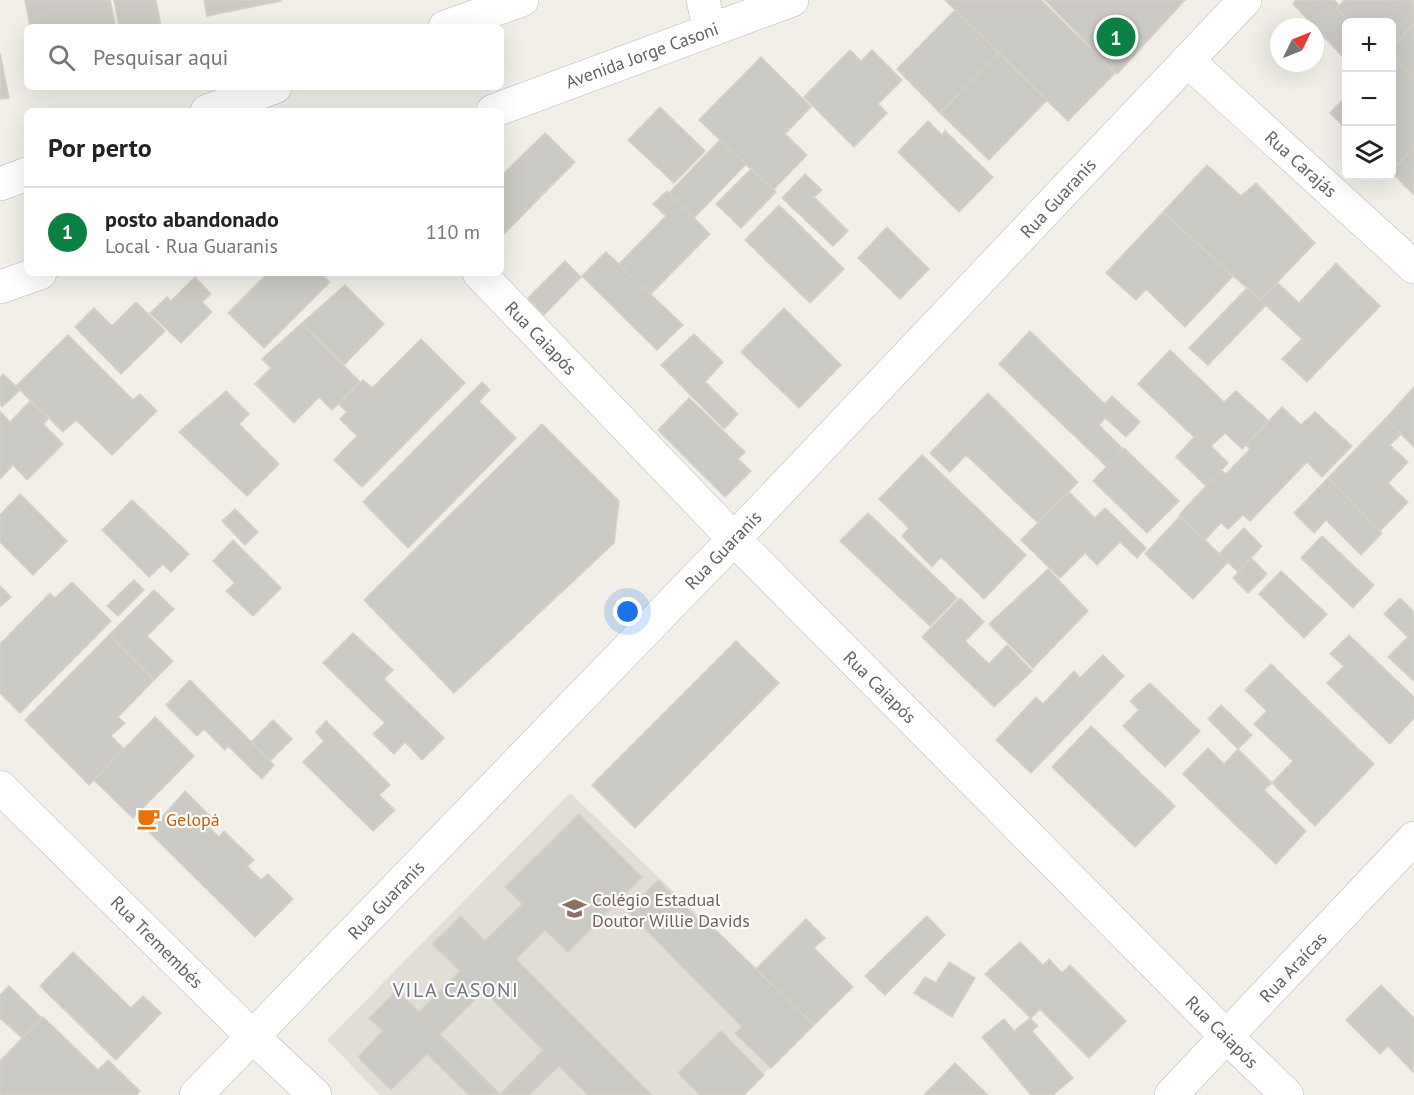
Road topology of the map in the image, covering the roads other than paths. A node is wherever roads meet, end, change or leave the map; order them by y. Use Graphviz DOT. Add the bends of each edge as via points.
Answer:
graph roads {
  1 [pos="522,0"];
  2 [pos="792,0"];
  3 [pos="1245,0"];
  4 [pos="707,15"];
  5 [pos="454,24"];
  6 [pos="1188,61"];
  7 [pos="266,90"];
  8 [pos="216,108"];
  9 [pos="500,108"];
  10 [pos="24,175"];
  11 [pos="0,184"];
  12 [pos="1414,267"];
  13 [pos="31,276"];
  14 [pos="482,276"];
  15 [pos="0,287"];
  16 [pos="734,539"];
  17 [pos="0,788"];
  18 [pos="1414,838"];
  19 [pos="253,1037"];
  20 [pos="1227,1037"];
  21 [pos="196,1095"];
  22 [pos="315,1095"];
  23 [pos="1171,1095"];
  24 [pos="1287,1095"];
  1 -- 5 [label="street"];
  2 -- 4 [label="street, Avenida Jorge Casoni"];
  3 -- 6 [label="street, Rua Guaranis"];
  4 -- 9 [label="street, Avenida Jorge Casoni"];
  6 -- 12 [label="street, Rua Carajás"];
  6 -- 16 [label="street, Rua Guaranis"];
  7 -- 8 [label="street"];
  10 -- 11 [label="street"];
  13 -- 15 [label="street"];
  14 -- 16 [label="street, Rua Caiapós"];
  16 -- 19 [label="street, Rua Guaranis"];
  16 -- 20 [label="street, Rua Caiapós"];
  17 -- 19 [label="street, Rua Tremembés"];
  18 -- 20 [label="street, Rua Araícas"];
  19 -- 21 [label="street, Rua Guaranis"];
  19 -- 22 [label="street, Rua Tremembés"];
  20 -- 23 [label="street, Rua Araícas"];
  20 -- 24 [label="street, Rua Caiapós"];
}
